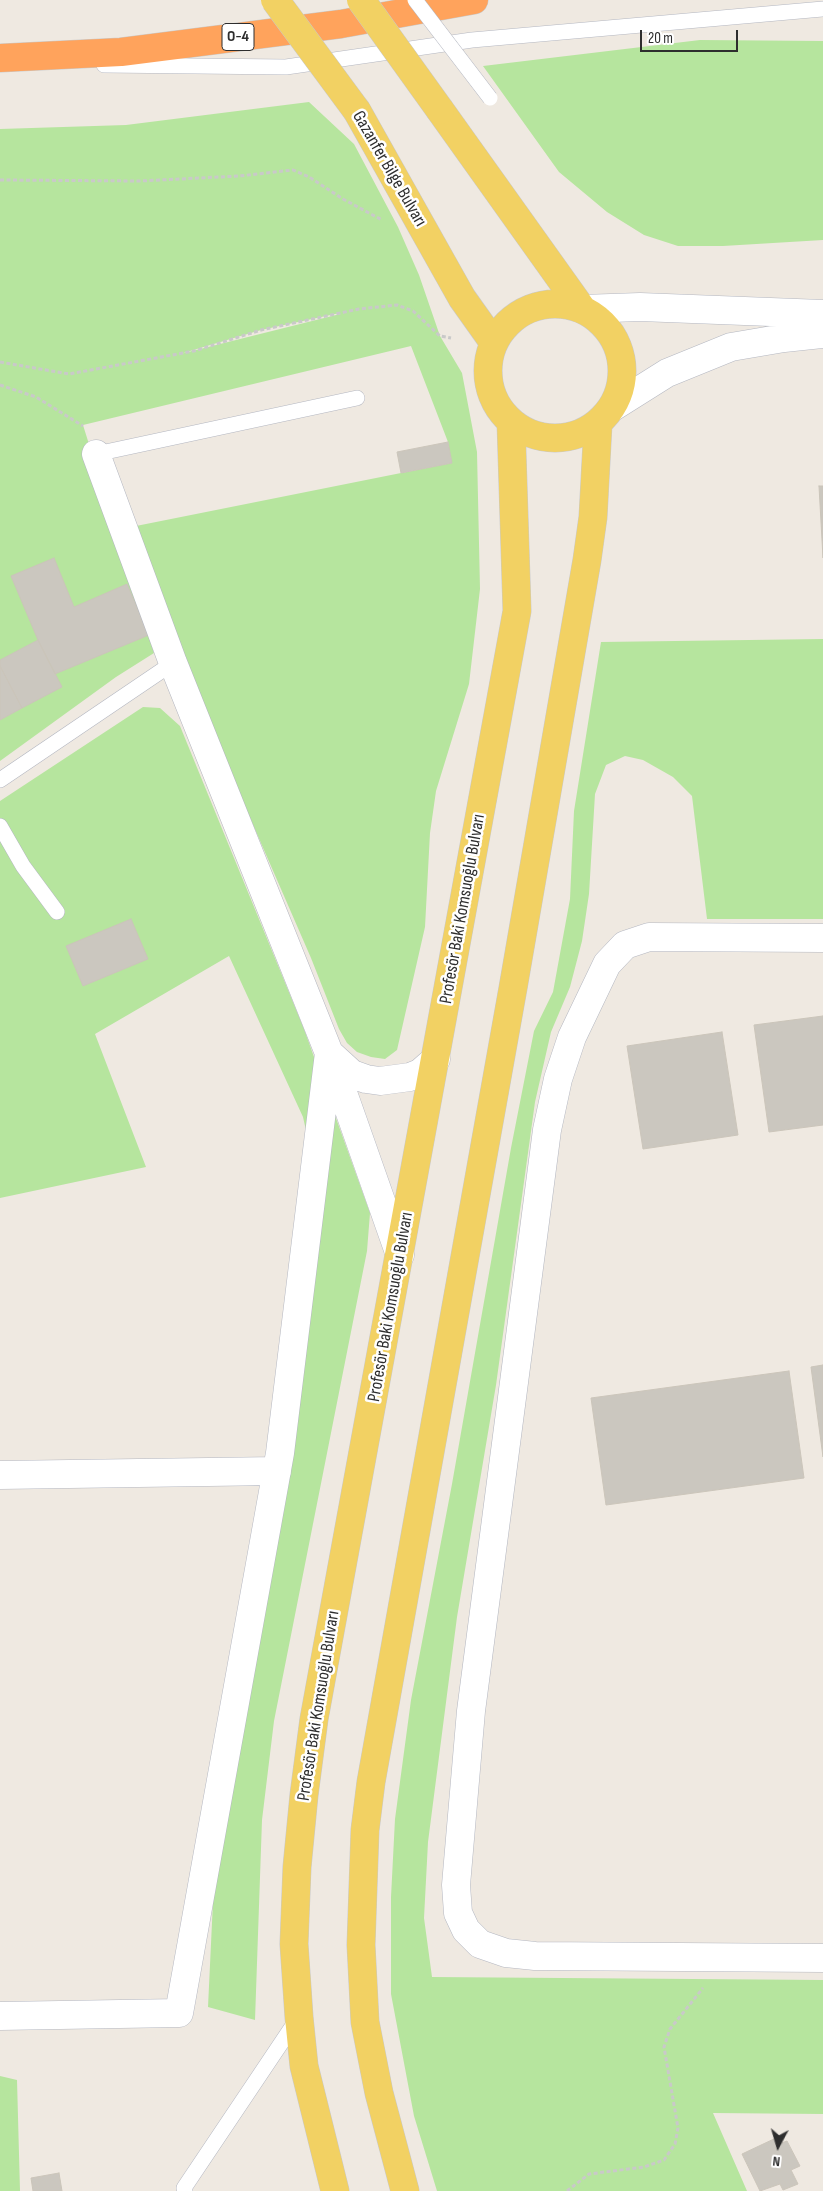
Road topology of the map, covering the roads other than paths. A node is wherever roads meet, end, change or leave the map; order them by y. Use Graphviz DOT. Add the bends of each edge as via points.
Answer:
graph roads {
  1 [pos="275,0"];
  2 [pos="361,0"];
  3 [pos="415,0"];
  4 [pos="474,0"];
  5 [pos="823,9"];
  6 [pos="0,58"];
  7 [pos="0,64"];
  8 [pos="490,98"];
  9 [pos="582,309"];
  10 [pos="823,314"];
  11 [pos="823,334"];
  12 [pos="494,343"];
  13 [pos="357,398"];
  14 [pos="606,415"];
  15 [pos="511,422"];
  16 [pos="96,454"];
  17 [pos="173,663"];
  18 [pos="0,780"];
  19 [pos="0,826"];
  20 [pos="57,912"];
  21 [pos="823,938"];
  22 [pos="330,1053"];
  23 [pos="436,1059"];
  24 [pos="400,1255"];
  25 [pos="277,1471"];
  26 [pos="0,1475"];
  27 [pos="823,1958"];
  28 [pos="0,2016"];
  29 [pos="298,2017"];
  30 [pos="185,2191"];
  31 [pos="335,2191"];
  32 [pos="405,2191"];
  1 -- 12 [label="main road, Gazanfer Bilge Bulvarı, bridge" via="356,111 462,298"];
  2 -- 9 [label="main road, bridge"];
  3 -- 8 [label="lane, bridge"];
  4 -- 6 [label="highway, O-4" via="341,24 130,51"];
  5 -- 7 [label="lane" via="472,40 286,67"];
  9 -- 10 [label="street" via="640,307"];
  9 -- 12 [label="main road" via="562,304 541,305 516,317"];
  9 -- 14 [label="main road" via="601,322 616,340 623,362 622,385"];
  11 -- 14 [label="street" via="731,347 667,373"];
  12 -- 15 [label="main road" via="488,364 489,385 497,405"];
  13 -- 16 [label="lane"];
  14 -- 15 [label="main road" via="577,435 554,439 531,434"];
  14 -- 32 [label="main road" via="587,560 365,1830 361,1945 366,2022 379,2093"];
  15 -- 23 [label="main road, Profesör Baki Komsuoğlu Bulvarı" via="517,611"];
  16 -- 17 [label="street"];
  17 -- 18 [label="lane"];
  17 -- 22 [label="street"];
  19 -- 20 [label="lane" via="22,866"];
  21 -- 27 [label="street" via="648,937 625,945 607,964 572,1037 558,1079 547,1130 471,1711 456,1885 458,1913 466,1930 480,1944 506,1953 534,1956"];
  22 -- 23 [label="street" via="352,1074 380,1081 410,1077"];
  22 -- 24 [label="street"];
  22 -- 25 [label="street"];
  23 -- 24 [label="main road, Profesör Baki Komsuoğlu Bulvarı"];
  24 -- 29 [label="main road, Profesör Baki Komsuoğlu Bulvarı" via="314,1720 297,1866 294,1944"];
  25 -- 26 [label="street"];
  25 -- 28 [label="street" via="179,2013"];
  29 -- 30 [label="lane" via="189,2180"];
  29 -- 31 [label="main road, Profesör Baki Komsuoğlu Bulvarı" via="304,2066"];
}
